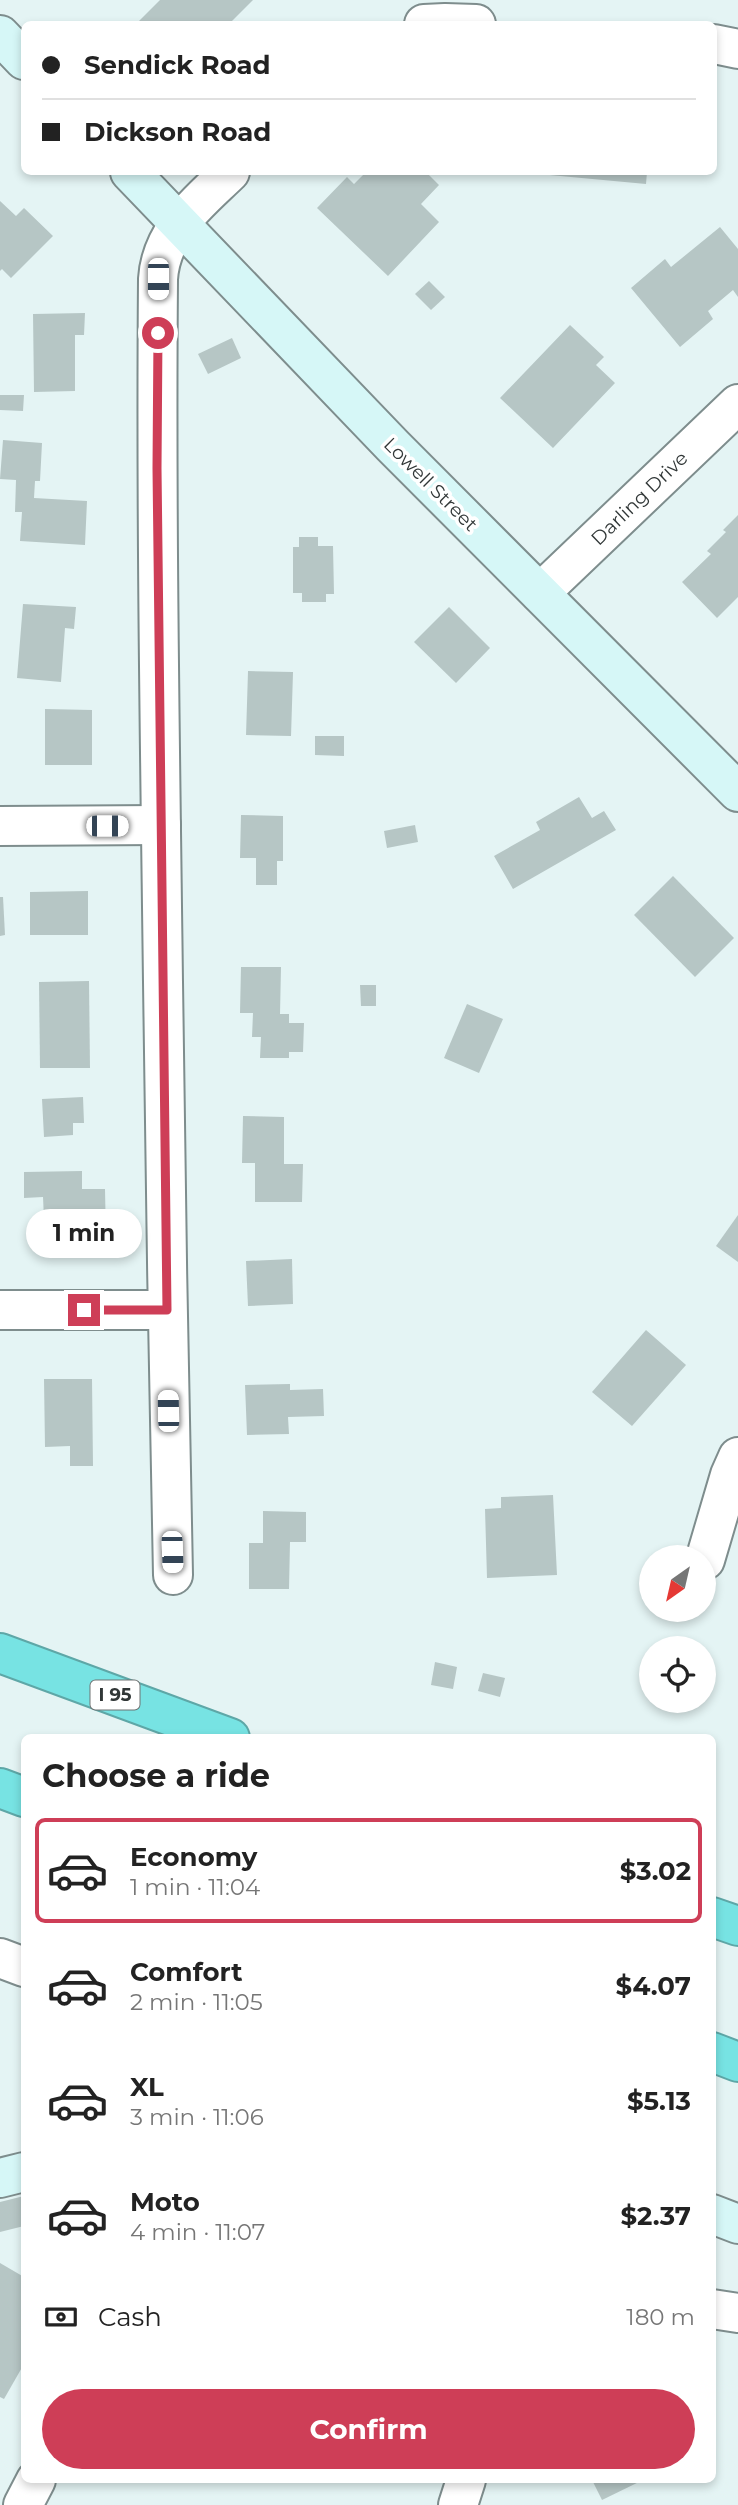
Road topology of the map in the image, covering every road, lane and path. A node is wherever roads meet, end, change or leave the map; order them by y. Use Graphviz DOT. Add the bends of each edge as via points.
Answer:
graph roads {
  1 [pos="0,35"];
  2 [pos="717,45"];
  3 [pos="738,49"];
  4 [pos="21,57"];
  5 [pos="133,175"];
  6 [pos="227,175"];
  7 [pos="178,222"];
  8 [pos="738,404"];
  9 [pos="540,593"];
  10 [pos="738,792"];
  11 [pos="161,825"];
  12 [pos="0,826"];
  13 [pos="0,1310"];
  14 [pos="167,1310"];
  15 [pos="738,1457"];
  16 [pos="709,1545"];
  17 [pos="173,1575"];
  18 [pos="0,1653"];
  19 [pos="219,1734"];
  20 [pos="0,1788"];
  21 [pos="21,1796"];
  22 [pos="716,1918"];
  23 [pos="738,1926"];
  24 [pos="0,1958"];
  25 [pos="21,1967"];
  26 [pos="716,2054"];
  27 [pos="738,2062"];
  28 [pos="21,2173"];
  29 [pos="0,2178"];
  30 [pos="716,2216"];
  31 [pos="738,2224"];
  32 [pos="716,2309"];
  33 [pos="738,2312"];
  34 [pos="34,2483"];
  35 [pos="465,2483"];
  36 [pos="23,2505"];
  37 [pos="458,2505"];
  1 -- 4 [label="street"];
  2 -- 3 [label="street"];
  5 -- 7 [label="street, Lowell Street"];
  6 -- 7 [label="street"];
  7 -- 9 [label="street, Lowell Street"];
  7 -- 11 [label="street" via="162,257 158,279"];
  8 -- 9 [label="street, Darling Drive"];
  9 -- 10 [label="street, Lowell Street"];
  11 -- 12 [label="street"];
  11 -- 14 [label="street"];
  13 -- 14 [label="street"];
  14 -- 17 [label="street"];
  15 -- 16 [label="street"];
  18 -- 19 [label="highway, I 95"];
  20 -- 21 [label="highway"];
  22 -- 23 [label="highway"];
  24 -- 25 [label="street"];
  26 -- 27 [label="highway"];
  28 -- 29 [label="street"];
  30 -- 31 [label="street"];
  32 -- 33 [label="street"];
  34 -- 36 [label="street"];
  35 -- 37 [label="street"];
}
